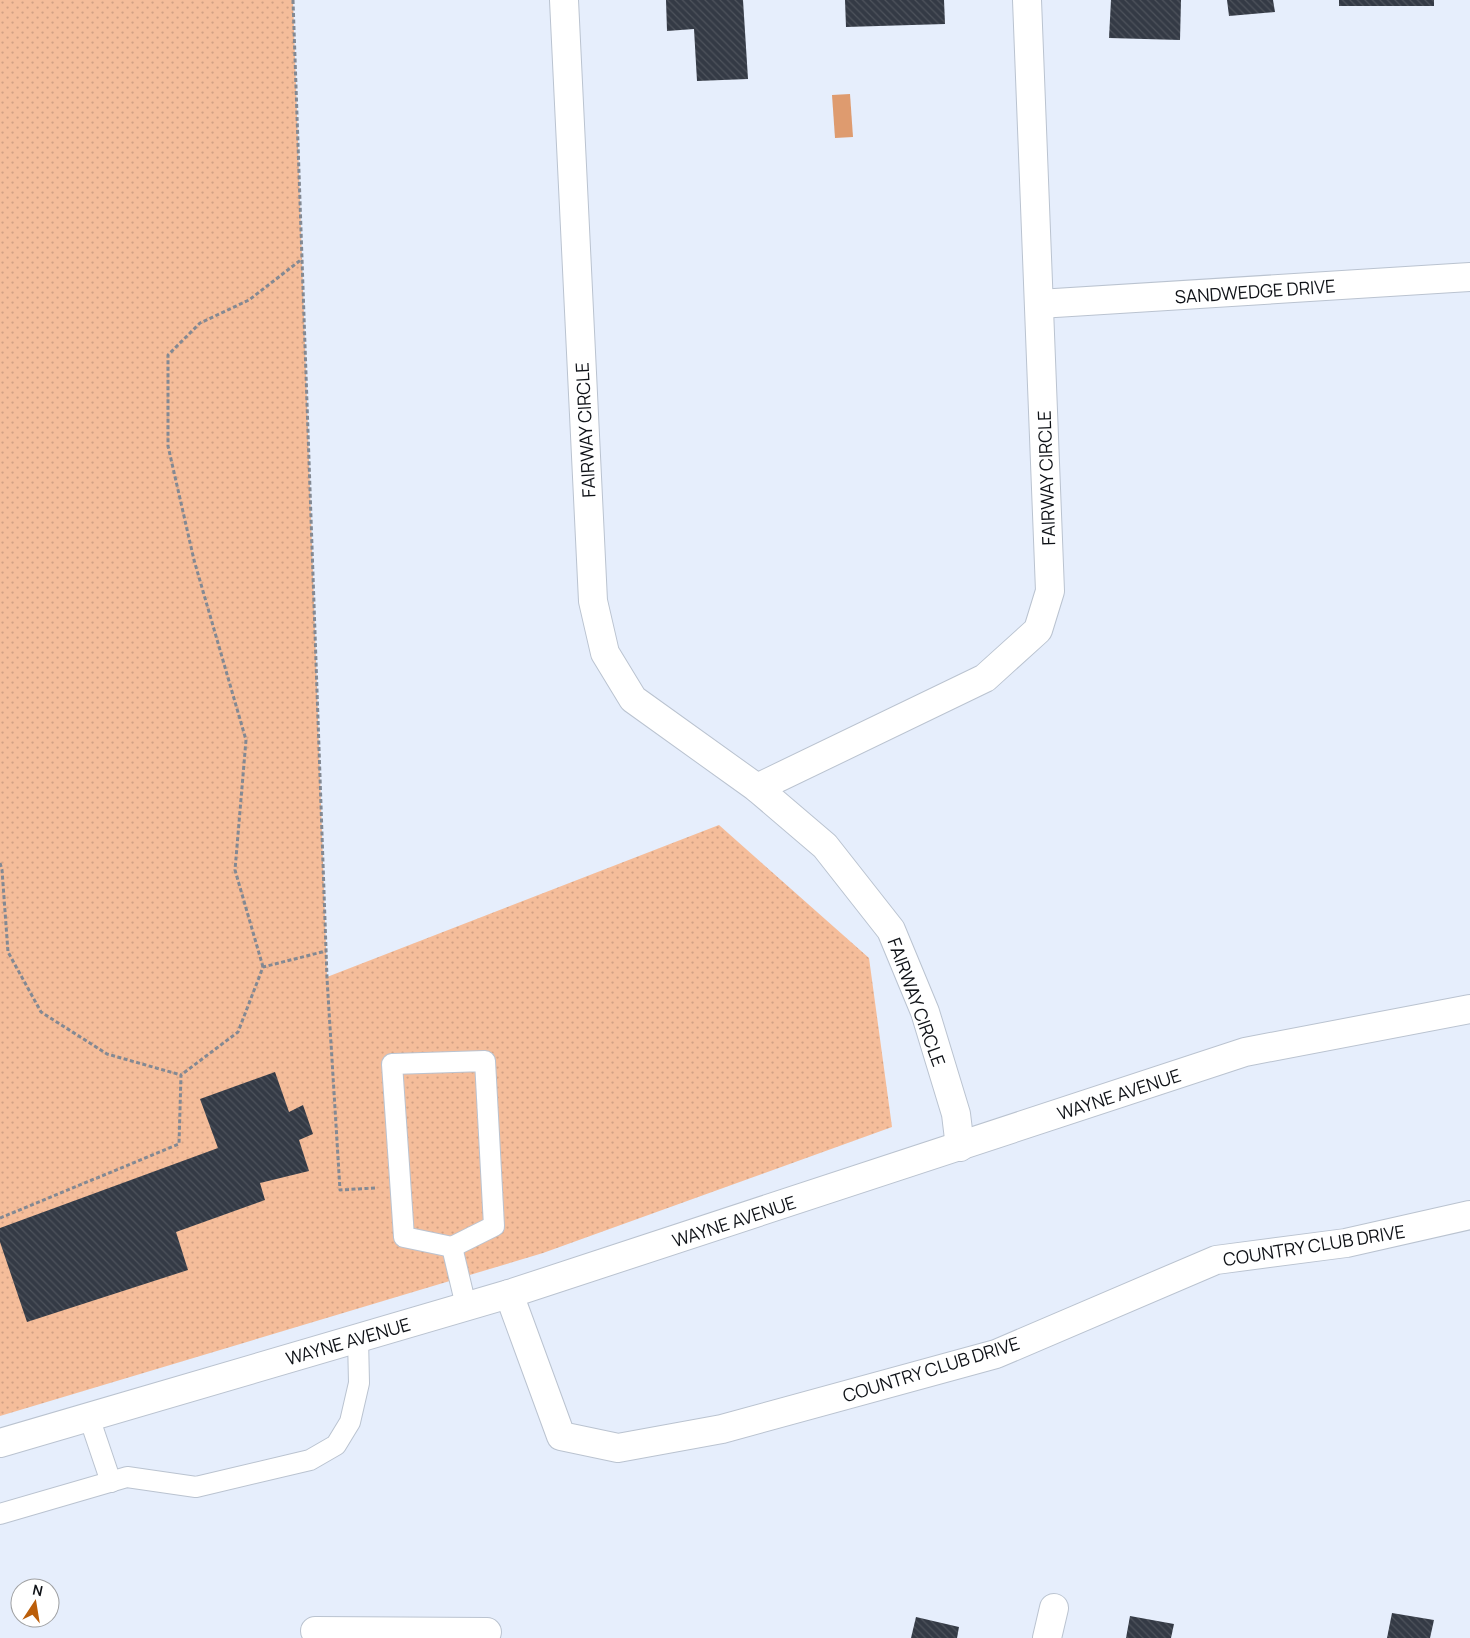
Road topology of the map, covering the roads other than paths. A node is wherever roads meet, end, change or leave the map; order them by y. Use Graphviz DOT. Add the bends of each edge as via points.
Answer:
graph roads {
  1 [pos="564,0"];
  2 [pos="1027,0"];
  3 [pos="1470,277"];
  4 [pos="1039,304"];
  5 [pos="757,788"];
  6 [pos="1470,1008"];
  7 [pos="960,1147"];
  8 [pos="1470,1215"];
  9 [pos="452,1248"];
  10 [pos="509,1294"];
  11 [pos="466,1306"];
  12 [pos="358,1338"];
  13 [pos="89,1417"];
  14 [pos="0,1443"];
  15 [pos="111,1482"];
  16 [pos="0,1514"];
  17 [pos="1054,1608"];
  18 [pos="315,1631"];
  19 [pos="485,1638"];
  20 [pos="1047,1638"];
  1 -- 5 [label="street, FAIRWAY CIRCLE" via="593,601 605,654 633,698"];
  2 -- 4 [label="street, FAIRWAY CIRCLE"];
  3 -- 4 [label="street, SANDWEDGE DRIVE"];
  4 -- 5 [label="street, FAIRWAY CIRCLE" via="1050,591 1038,630 985,678"];
  5 -- 7 [label="street, FAIRWAY CIRCLE" via="825,846 890,930 925,1012 956,1114"];
  6 -- 7 [label="street, WAYNE AVENUE" via="1245,1052"];
  7 -- 10 [label="street, WAYNE AVENUE"];
  8 -- 10 [label="street, COUNTRY CLUB DRIVE" via="1346,1243 1216,1260 996,1354 722,1430 618,1448 560,1436"];
  9 -- 9 [label="lane" via="494,1226 485,1061 392,1064 404,1237"];
  9 -- 11 [label="lane"];
  10 -- 11 [label="street, WAYNE AVENUE"];
  11 -- 12 [label="street, WAYNE AVENUE"];
  12 -- 13 [label="street, WAYNE AVENUE"];
  12 -- 15 [label="lane" via="358,1383 350,1422 336,1445 310,1460 196,1487 126,1477"];
  13 -- 14 [label="street, WAYNE AVENUE"];
  13 -- 15 [label="lane"];
  15 -- 16 [label="lane"];
  17 -- 20 [label="street"];
  18 -- 19 [label="street" via="486,1632"];
}
